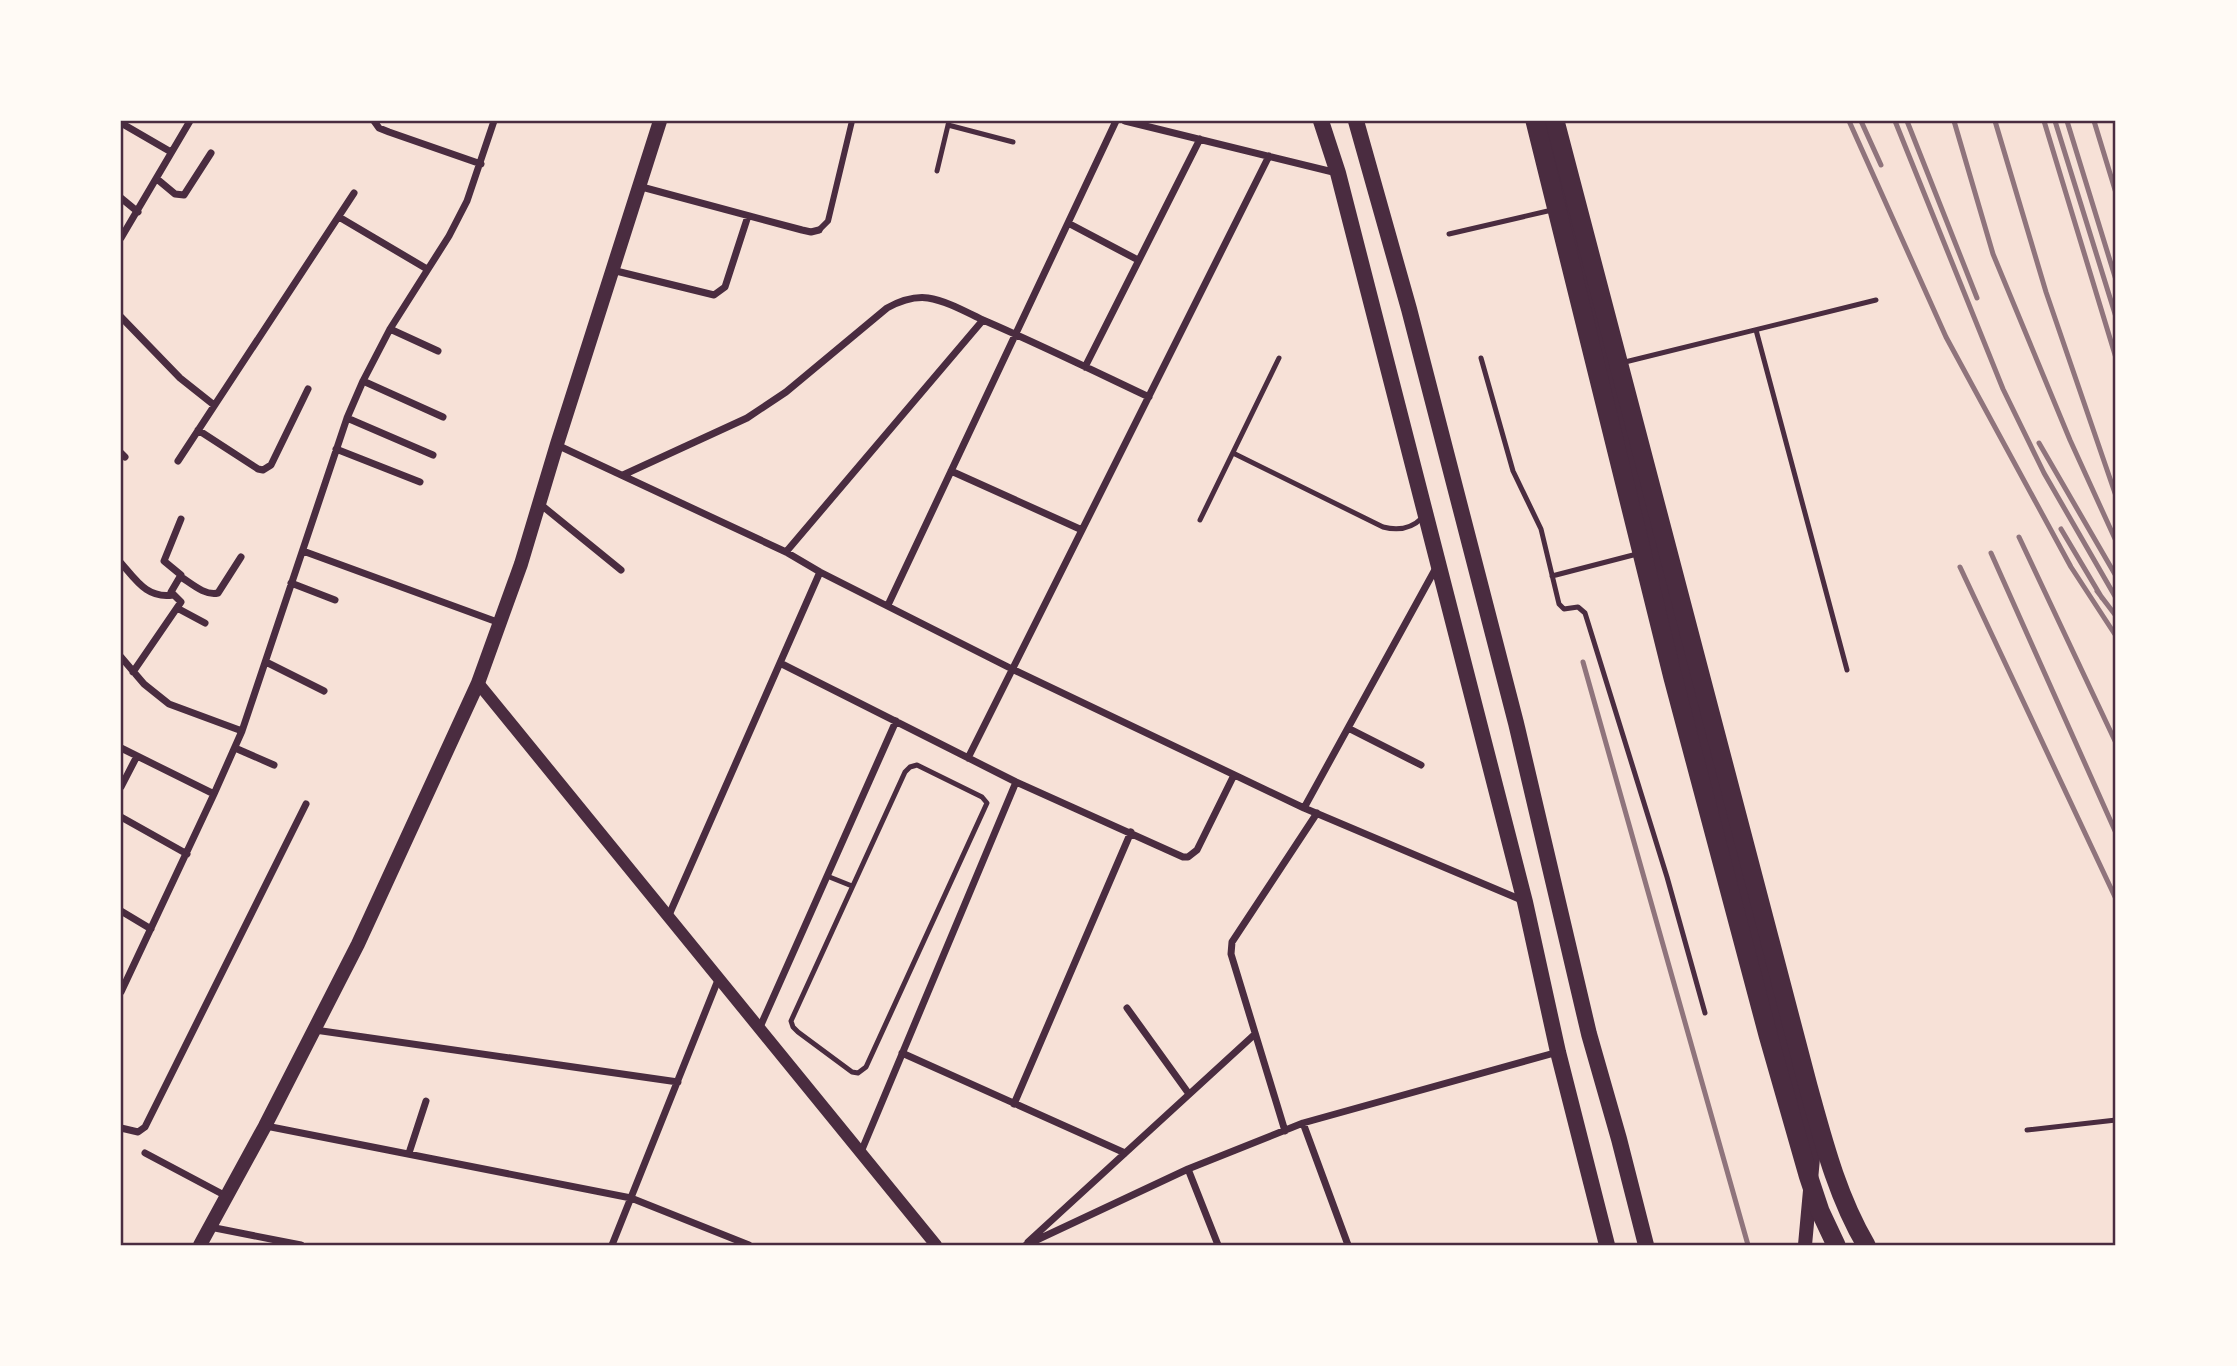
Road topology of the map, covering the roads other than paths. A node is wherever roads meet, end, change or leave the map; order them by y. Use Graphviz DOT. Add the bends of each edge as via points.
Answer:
graph roads {
  1 [pos="190,121"];
  2 [pos="373,121"];
  3 [pos="494,121"];
  4 [pos="660,121"];
  5 [pos="852,121"];
  6 [pos="1116,121"];
  7 [pos="1125,121"];
  8 [pos="1321,121"];
  9 [pos="1356,121"];
  10 [pos="1535,121"];
  11 [pos="1546,121"];
  12 [pos="1555,121"];
  13 [pos="121,123"];
  14 [pos="949,123"];
  15 [pos="1200,139"];
  16 [pos="1013,142"];
  17 [pos="170,152"];
  18 [pos="211,153"];
  19 [pos="1269,156"];
  20 [pos="481,164"];
  21 [pos="937,171"];
  22 [pos="1338,173"];
  23 [pos="157,180"];
  24 [pos="638,186"];
  25 [pos="354,193"];
  26 [pos="121,198"];
  27 [pos="1567,206"];
  28 [pos="138,212"];
  29 [pos="748,216"];
  30 [pos="339,217"];
  31 [pos="1068,223"];
  32 [pos="819,230"];
  33 [pos="1449,234"];
  34 [pos="121,238"];
  35 [pos="1139,260"];
  36 [pos="427,270"];
  37 [pos="612,270"];
  38 [pos="1876,300"];
  39 [pos="121,317"];
  40 [pos="983,320"];
  41 [pos="390,329"];
  42 [pos="1756,330"];
  43 [pos="1017,334"];
  44 [pos="438,351"];
  45 [pos="1279,358"];
  46 [pos="1481,358"];
  47 [pos="1609,366"];
  48 [pos="1085,367"];
  49 [pos="363,382"];
  50 [pos="308,389"];
  51 [pos="1149,397"];
  52 [pos="214,405"];
  53 [pos="443,417"];
  54 [pos="347,418"];
  55 [pos="198,430"];
  56 [pos="557,444"];
  57 [pos="336,449"];
  58 [pos="1233,453"];
  59 [pos="433,455"];
  60 [pos="178,461"];
  61 [pos="951,471"];
  62 [pos="623,475"];
  63 [pos="420,482"];
  64 [pos="540,505"];
  65 [pos="1426,514"];
  66 [pos="181,519"];
  67 [pos="1200,520"];
  68 [pos="1082,530"];
  69 [pos="1655,549"];
  70 [pos="303,551"];
  71 [pos="786,552"];
  72 [pos="241,556"];
  73 [pos="1439,562"];
  74 [pos="121,564"];
  75 [pos="621,570"];
  76 [pos="820,572"];
  77 [pos="1552,576"];
  78 [pos="181,577"];
  79 [pos="291,583"];
  80 [pos="173,595"];
  81 [pos="335,600"];
  82 [pos="888,605"];
  83 [pos="177,608"];
  84 [pos="205,623"];
  85 [pos="500,624"];
  86 [pos="121,657"];
  87 [pos="266,662"];
  88 [pos="780,663"];
  89 [pos="1012,669"];
  90 [pos="1847,670"];
  91 [pos="133,671"];
  92 [pos="478,683"];
  93 [pos="324,691"];
  94 [pos="896,721"];
  95 [pos="1348,728"];
  96 [pos="242,731"];
  97 [pos="121,748"];
  98 [pos="235,748"];
  99 [pos="137,756"];
  100 [pos="968,758"];
  101 [pos="1711,762"];
  102 [pos="274,765"];
  103 [pos="1421,765"];
  104 [pos="1234,775"];
  105 [pos="1016,782"];
  106 [pos="121,787"];
  107 [pos="214,794"];
  108 [pos="306,804"];
  109 [pos="1304,808"];
  110 [pos="1317,813"];
  111 [pos="121,817"];
  112 [pos="1131,831"];
  113 [pos="187,854"];
  114 [pos="827,876"];
  115 [pos="852,886"];
  116 [pos="1525,902"];
  117 [pos="121,911"];
  118 [pos="669,915"];
  119 [pos="151,929"];
  120 [pos="125,974"];
  121 [pos="718,979"];
  122 [pos="121,992"];
  123 [pos="1127,1008"];
  124 [pos="1705,1013"];
  125 [pos="760,1027"];
  126 [pos="315,1030"];
  127 [pos="1255,1034"];
  128 [pos="1558,1052"];
  129 [pos="902,1054"];
  130 [pos="678,1082"];
  131 [pos="1189,1094"];
  132 [pos="426,1101"];
  133 [pos="1014,1104"];
  134 [pos="2116,1120"];
  135 [pos="1303,1124"];
  136 [pos="265,1126"];
  137 [pos="121,1128"];
  138 [pos="2027,1130"];
  139 [pos="1285,1131"];
  140 [pos="861,1152"];
  141 [pos="145,1153"];
  142 [pos="409,1153"];
  143 [pos="1125,1153"];
  144 [pos="1188,1169"];
  145 [pos="227,1196"];
  146 [pos="631,1198"];
  147 [pos="210,1227"];
  148 [pos="200,1245"];
  149 [pos="301,1245"];
  150 [pos="612,1245"];
  151 [pos="749,1245"];
  152 [pos="936,1245"];
  153 [pos="1025,1245"];
  154 [pos="1218,1245"];
  155 [pos="1348,1245"];
  156 [pos="1607,1245"];
  157 [pos="1646,1245"];
  158 [pos="1805,1245"];
  159 [pos="1836,1245"];
  160 [pos="1846,1245"];
  161 [pos="1866,1245"];
  1 -- 17 [label="street"];
  2 -- 20 [label="street" via="389,132"];
  3 -- 20 [label="street"];
  4 -- 24 [label="main road"];
  5 -- 32 [label="street" via="828,221"];
  6 -- 31 [label="street"];
  7 -- 15 [label="street"];
  8 -- 22 [label="main road"];
  9 -- 157 [label="main road" via="1516,723 1589,1034"];
  10 -- 159 [label="highway" via="1673,678 1768,1035 1808,1175"];
  11 -- 27 [label="main road"];
  12 -- 161 [label="highway" via="1822,1138"];
  13 -- 17 [label="street"];
  14 -- 16 [label="lane"];
  14 -- 21 [label="lane"];
  15 -- 19 [label="street"];
  15 -- 35 [label="street"];
  17 -- 23 [label="street"];
  18 -- 23 [label="street" via="184,195"];
  19 -- 22 [label="street"];
  19 -- 51 [label="street"];
  20 -- 36 [label="street" via="467,201"];
  22 -- 65 [label="main road"];
  23 -- 28 [label="street"];
  24 -- 29 [label="street"];
  24 -- 37 [label="main road"];
  25 -- 30 [label="street"];
  26 -- 28 [label="street"];
  27 -- 33 [label="lane"];
  27 -- 47 [label="main road"];
  28 -- 34 [label="street"];
  29 -- 32 [label="street" via="811,232"];
  29 -- 37 [label="street" via="725,287 718,294"];
  30 -- 36 [label="street"];
  30 -- 52 [label="street"];
  31 -- 35 [label="street"];
  31 -- 43 [label="street"];
  35 -- 48 [label="street"];
  36 -- 41 [label="street"];
  37 -- 56 [label="main road"];
  38 -- 42 [label="lane"];
  39 -- 52 [label="street" via="180,378"];
  40 -- 43 [label="street"];
  40 -- 62 [label="street" via="929,298 900,301 747,418"];
  40 -- 71 [label="street"];
  41 -- 44 [label="street"];
  41 -- 49 [label="street"];
  42 -- 47 [label="lane"];
  42 -- 90 [label="lane"];
  43 -- 48 [label="street"];
  43 -- 61 [label="street"];
  45 -- 58 [label="lane"];
  46 -- 77 [label="lane" via="1513,471 1538,520"];
  47 -- 69 [label="main road"];
  48 -- 51 [label="street"];
  49 -- 53 [label="street"];
  49 -- 54 [label="street"];
  50 -- 55 [label="street" via="267,468 258,469"];
  51 -- 68 [label="street"];
  52 -- 55 [label="street"];
  54 -- 57 [label="street"];
  54 -- 59 [label="street"];
  55 -- 60 [label="street"];
  56 -- 62 [label="street"];
  56 -- 64 [label="main road"];
  57 -- 63 [label="street"];
  57 -- 70 [label="street"];
  58 -- 65 [label="lane" via="1383,527 1406,528"];
  58 -- 67 [label="lane"];
  61 -- 68 [label="street"];
  61 -- 82 [label="street"];
  62 -- 71 [label="street"];
  64 -- 75 [label="street"];
  64 -- 85 [label="main road"];
  65 -- 73 [label="main road"];
  66 -- 78 [label="street" via="164,561"];
  68 -- 89 [label="street"];
  69 -- 77 [label="lane"];
  69 -- 101 [label="main road"];
  70 -- 79 [label="street"];
  70 -- 85 [label="street"];
  71 -- 76 [label="street"];
  72 -- 78 [label="street" via="218,593 206,592"];
  73 -- 95 [label="street"];
  73 -- 116 [label="main road"];
  74 -- 80 [label="street" via="146,591"];
  76 -- 82 [label="street"];
  76 -- 88 [label="street"];
  77 -- 124 [label="lane" via="1561,607 1578,607 1585,613"];
  78 -- 80 [label="street"];
  79 -- 81 [label="street"];
  79 -- 87 [label="street"];
  80 -- 83 [label="street" via="181,601"];
  82 -- 89 [label="street"];
  83 -- 84 [label="street"];
  83 -- 91 [label="street"];
  85 -- 92 [label="main road"];
  86 -- 91 [label="street"];
  87 -- 93 [label="street"];
  87 -- 96 [label="street"];
  88 -- 94 [label="street"];
  88 -- 118 [label="street"];
  89 -- 100 [label="street"];
  89 -- 104 [label="street"];
  91 -- 96 [label="street" via="169,704"];
  92 -- 118 [label="street"];
  92 -- 126 [label="main road"];
  94 -- 100 [label="street"];
  94 -- 114 [label="street"];
  95 -- 103 [label="street"];
  95 -- 109 [label="street"];
  96 -- 98 [label="street"];
  97 -- 99 [label="street"];
  98 -- 102 [label="street"];
  98 -- 107 [label="street"];
  99 -- 106 [label="street"];
  99 -- 107 [label="street"];
  100 -- 105 [label="street"];
  101 -- 158 [label="main road" via="1812,1142"];
  101 -- 160 [label="highway" via="1712,791 1808,1154"];
  104 -- 109 [label="street"];
  104 -- 112 [label="street" via="1193,854 1183,857"];
  105 -- 112 [label="street"];
  105 -- 129 [label="street"];
  107 -- 113 [label="street"];
  108 -- 137 [label="street" via="145,1127 138,1132"];
  109 -- 110 [label="street"];
  110 -- 116 [label="street"];
  110 -- 127 [label="street" via="1232,942 1231,954"];
  111 -- 113 [label="street"];
  112 -- 133 [label="street"];
  113 -- 119 [label="street"];
  114 -- 115 [label="lane"];
  114 -- 125 [label="street"];
  115 -- 115 [label="lane" via="791,1021 798,1032 858,1073 866,1067 985,799 924,767 910,767"];
  116 -- 128 [label="main road"];
  117 -- 119 [label="street"];
  118 -- 121 [label="street"];
  119 -- 120 [label="street"];
  120 -- 122 [label="street"];
  121 -- 125 [label="street"];
  121 -- 130 [label="street"];
  123 -- 131 [label="street"];
  125 -- 140 [label="street"];
  126 -- 130 [label="street"];
  126 -- 136 [label="main road"];
  127 -- 131 [label="street"];
  127 -- 139 [label="street"];
  128 -- 135 [label="street"];
  128 -- 156 [label="main road"];
  129 -- 133 [label="street"];
  129 -- 140 [label="street"];
  130 -- 146 [label="street"];
  131 -- 143 [label="street"];
  132 -- 142 [label="street"];
  133 -- 143 [label="street"];
  134 -- 138 [label="lane"];
  135 -- 139 [label="street"];
  135 -- 155 [label="street"];
  136 -- 142 [label="street"];
  136 -- 145 [label="main road"];
  139 -- 144 [label="street"];
  140 -- 152 [label="street"];
  141 -- 145 [label="street"];
  142 -- 146 [label="street"];
  143 -- 153 [label="street"];
  144 -- 153 [label="street"];
  144 -- 154 [label="street"];
  145 -- 147 [label="main road"];
  146 -- 150 [label="street"];
  146 -- 151 [label="street"];
  147 -- 148 [label="main road"];
  147 -- 149 [label="street"];
}
